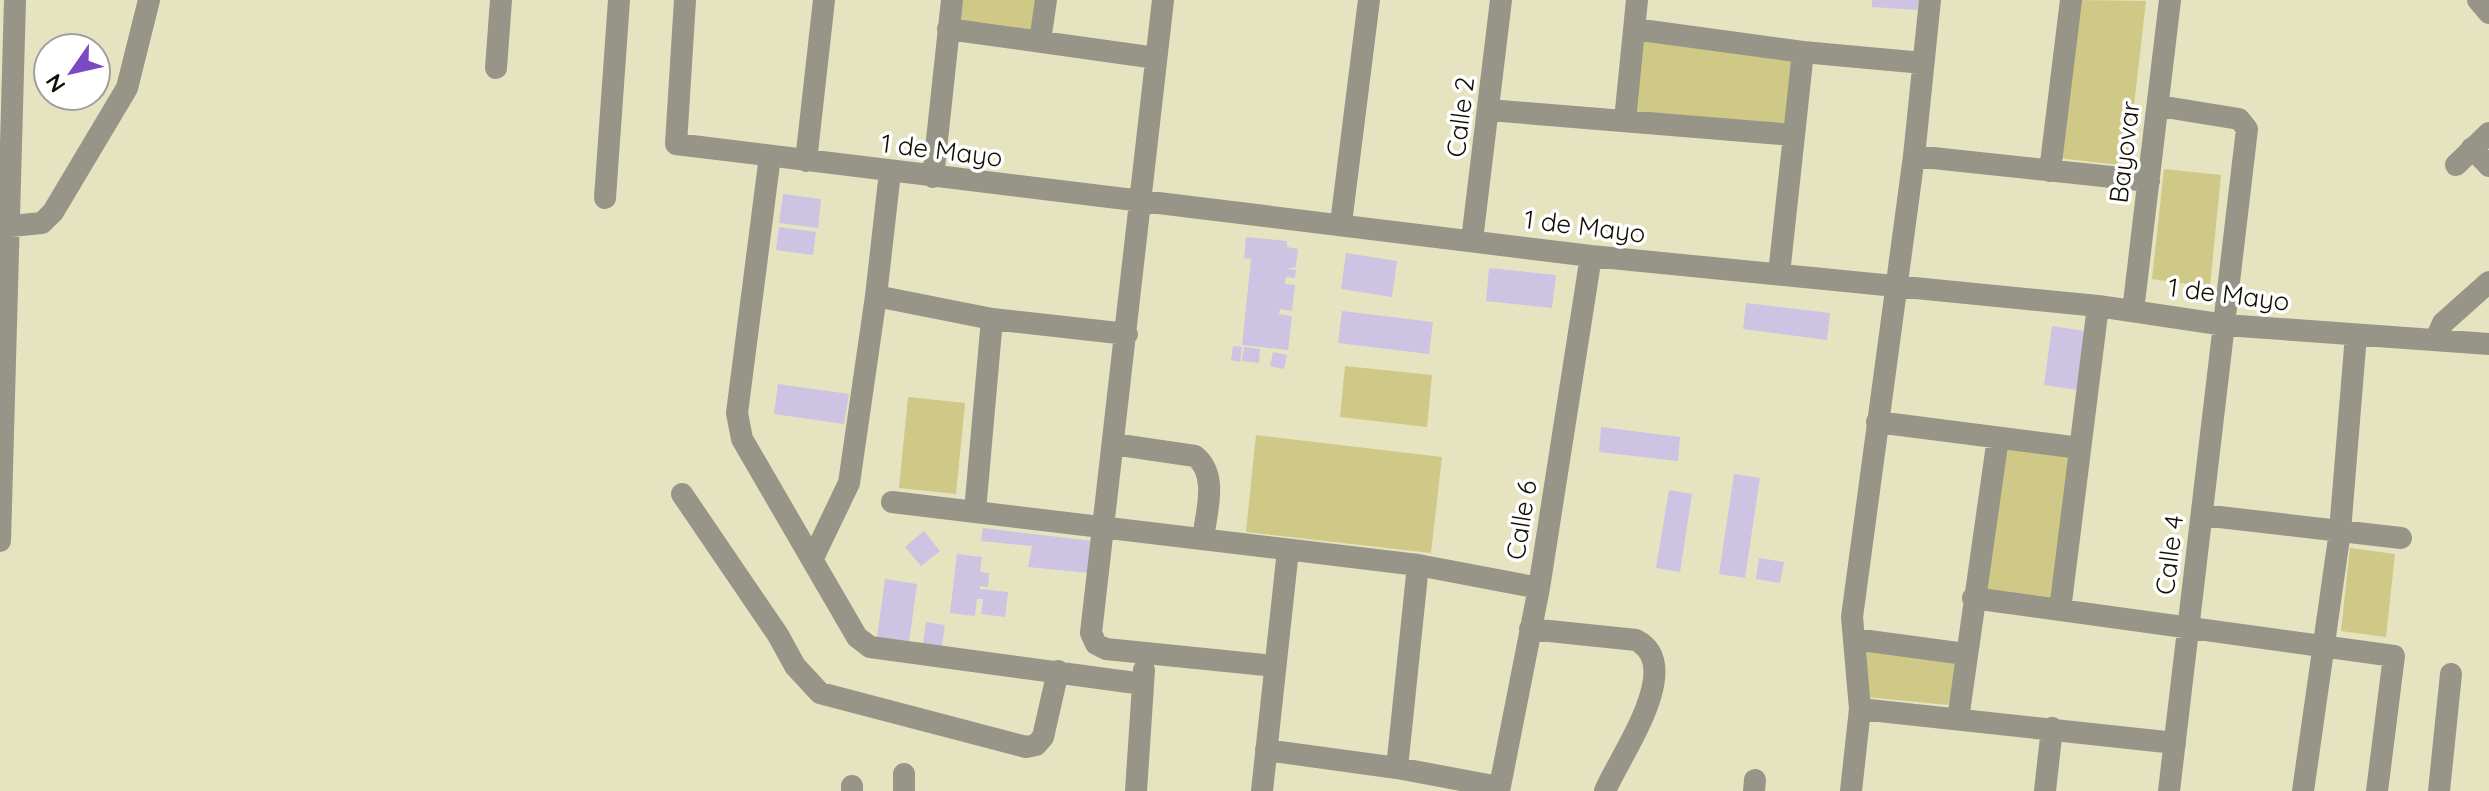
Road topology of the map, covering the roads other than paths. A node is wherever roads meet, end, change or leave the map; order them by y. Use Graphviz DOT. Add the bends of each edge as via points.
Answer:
graph roads {
  1 [pos="15,0"];
  2 [pos="149,0"];
  3 [pos="501,0"];
  4 [pos="619,0"];
  5 [pos="685,0"];
  6 [pos="824,0"];
  7 [pos="952,0"];
  8 [pos="1046,0"];
  9 [pos="1163,0"];
  10 [pos="1369,0"];
  11 [pos="1637,0"];
  12 [pos="1930,0"];
  13 [pos="2071,0"];
  14 [pos="2170,0"];
  15 [pos="2478,0"];
  16 [pos="1493,1"];
  17 [pos="2489,13"];
  18 [pos="948,29"];
  19 [pos="1634,29"];
  20 [pos="1040,41"];
  21 [pos="1803,52"];
  22 [pos="1156,58"];
  23 [pos="1923,63"];
  24 [pos="496,68"];
  25 [pos="2159,106"];
  26 [pos="1489,110"];
  27 [pos="1625,120"];
  28 [pos="1794,135"];
  29 [pos="2481,140"];
  30 [pos="770,156"];
  31 [pos="1914,156"];
  32 [pos="806,161"];
  33 [pos="2456,165"];
  34 [pos="2489,166"];
  35 [pos="2050,171"];
  36 [pos="890,172"];
  37 [pos="933,177"];
  38 [pos="2149,181"];
  39 [pos="605,198"];
  40 [pos="1141,204"];
  41 [pos="1341,223"];
  42 [pos="5,227"];
  43 [pos="1472,240"];
  44 [pos="1591,256"];
  45 [pos="1779,274"];
  46 [pos="2489,282"];
  47 [pos="1895,286"];
  48 [pos="876,296"];
  49 [pos="2098,306"];
  50 [pos="2133,311"];
  51 [pos="992,319"];
  52 [pos="2225,325"];
  53 [pos="1127,334"];
  54 [pos="2356,335"];
  55 [pos="2436,339"];
  56 [pos="2489,344"];
  57 [pos="1877,422"];
  58 [pos="1998,438"];
  59 [pos="1113,444"];
  60 [pos="2080,448"];
  61 [pos="682,494"];
  62 [pos="892,502"];
  63 [pos="975,511"];
  64 [pos="2202,515"];
  65 [pos="1104,526"];
  66 [pos="2340,531"];
  67 [pos="2401,538"];
  68 [pos="1203,539"];
  69 [pos="0,541"];
  70 [pos="1288,550"];
  71 [pos="813,558"];
  72 [pos="1418,565"];
  73 [pos="1539,588"];
  74 [pos="1973,598"];
  75 [pos="2060,610"];
  76 [pos="2188,627"];
  77 [pos="1530,629"];
  78 [pos="1854,639"];
  79 [pos="2325,645"];
  80 [pos="1146,653"];
  81 [pos="1965,654"];
  82 [pos="1275,666"];
  83 [pos="1058,671"];
  84 [pos="2451,674"];
  85 [pos="1143,684"];
  86 [pos="1860,709"];
  87 [pos="1958,719"];
  88 [pos="2052,728"];
  89 [pos="2175,743"];
  90 [pos="1266,750"];
  91 [pos="1397,768"];
  92 [pos="1499,789"];
  93 [pos="1136,791"];
  94 [pos="1262,791"];
  95 [pos="1605,791"];
  96 [pos="1851,791"];
  97 [pos="2045,791"];
  98 [pos="2169,791"];
  99 [pos="2303,791"];
  100 [pos="2377,791"];
  101 [pos="2439,791"];
  1 -- 42 [label="street"];
  2 -- 42 [label="street" via="127,88 53,212 42,223"];
  3 -- 24 [label="street"];
  4 -- 39 [label="street"];
  5 -- 30 [label="street, 1 de Mayo" via="676,144"];
  6 -- 32 [label="street"];
  7 -- 18 [label="street"];
  8 -- 20 [label="street"];
  9 -- 22 [label="street"];
  10 -- 41 [label="street"];
  11 -- 19 [label="street"];
  12 -- 23 [label="street"];
  13 -- 35 [label="street"];
  14 -- 25 [label="street, Bayovar"];
  15 -- 17 [label="street"];
  16 -- 26 [label="street, Calle 2"];
  18 -- 20 [label="street"];
  18 -- 37 [label="street"];
  19 -- 21 [label="street"];
  19 -- 27 [label="street"];
  20 -- 22 [label="street"];
  21 -- 23 [label="street"];
  21 -- 28 [label="street"];
  22 -- 40 [label="street"];
  23 -- 31 [label="street"];
  25 -- 38 [label="street, Bayovar"];
  25 -- 52 [label="street, Calle 4" via="2245,122"];
  26 -- 27 [label="street"];
  26 -- 43 [label="street, Calle 2"];
  27 -- 28 [label="street"];
  28 -- 45 [label="street"];
  29 -- 33 [label="street"];
  29 -- 34 [label="street"];
  30 -- 32 [label="street, 1 de Mayo"];
  30 -- 71 [label="street" via="737,413 742,439"];
  31 -- 35 [label="street"];
  31 -- 47 [label="street"];
  32 -- 36 [label="street, 1 de Mayo"];
  35 -- 38 [label="street"];
  36 -- 37 [label="street, 1 de Mayo"];
  36 -- 48 [label="street"];
  37 -- 40 [label="street, 1 de Mayo"];
  38 -- 50 [label="street, Bayovar"];
  40 -- 41 [label="street, 1 de Mayo"];
  40 -- 53 [label="street"];
  41 -- 43 [label="street, 1 de Mayo"];
  42 -- 69 [label="street"];
  43 -- 44 [label="street, 1 de Mayo"];
  44 -- 45 [label="street, 1 de Mayo"];
  44 -- 73 [label="street, Calle 6"];
  45 -- 47 [label="street, 1 de Mayo"];
  46 -- 55 [label="street" via="2443,323"];
  47 -- 49 [label="street, 1 de Mayo"];
  47 -- 57 [label="street"];
  48 -- 51 [label="street"];
  48 -- 71 [label="street" via="849,483"];
  49 -- 50 [label="street, 1 de Mayo"];
  49 -- 60 [label="street"];
  50 -- 52 [label="street, 1 de Mayo"];
  51 -- 53 [label="street"];
  51 -- 63 [label="street"];
  52 -- 54 [label="street, 1 de Mayo"];
  52 -- 64 [label="street, Calle 4"];
  53 -- 59 [label="street"];
  54 -- 55 [label="street, 1 de Mayo"];
  54 -- 66 [label="street"];
  55 -- 56 [label="street, 1 de Mayo"];
  57 -- 58 [label="street"];
  57 -- 78 [label="street" via="1852,617"];
  58 -- 60 [label="street"];
  58 -- 74 [label="street"];
  59 -- 65 [label="street"];
  59 -- 68 [label="street" via="1195,456 1203,463 1209,488"];
  60 -- 75 [label="street"];
  61 -- 83 [label="street" via="795,666 820,693 1026,747 1043,737"];
  62 -- 63 [label="street"];
  63 -- 65 [label="street"];
  64 -- 66 [label="street"];
  64 -- 76 [label="street, Calle 4"];
  65 -- 68 [label="street"];
  65 -- 80 [label="street" via="1091,633 1106,649"];
  66 -- 67 [label="street"];
  66 -- 79 [label="street"];
  68 -- 70 [label="street"];
  70 -- 72 [label="street"];
  70 -- 82 [label="street"];
  71 -- 83 [label="street" via="857,637 870,647"];
  72 -- 73 [label="street"];
  72 -- 91 [label="street"];
  73 -- 77 [label="street, Calle 6"];
  74 -- 75 [label="street"];
  74 -- 81 [label="street"];
  75 -- 76 [label="street"];
  76 -- 79 [label="street"];
  76 -- 89 [label="street, Calle 4"];
  77 -- 92 [label="street, Calle 6"];
  77 -- 95 [label="street" via="1636,640 1649,647 1656,660 1648,706"];
  78 -- 81 [label="street"];
  78 -- 86 [label="street"];
  79 -- 99 [label="street"];
  79 -- 100 [label="street" via="2394,656"];
  80 -- 82 [label="street"];
  80 -- 85 [label="street"];
  81 -- 87 [label="street"];
  82 -- 90 [label="street"];
  83 -- 85 [label="street"];
  84 -- 101 [label="street"];
  85 -- 93 [label="street"];
  86 -- 87 [label="street"];
  86 -- 96 [label="street"];
  87 -- 88 [label="street"];
  88 -- 89 [label="street"];
  88 -- 97 [label="street"];
  89 -- 98 [label="street, Calle 4"];
  90 -- 91 [label="street"];
  90 -- 94 [label="street"];
  91 -- 92 [label="street"];
}
